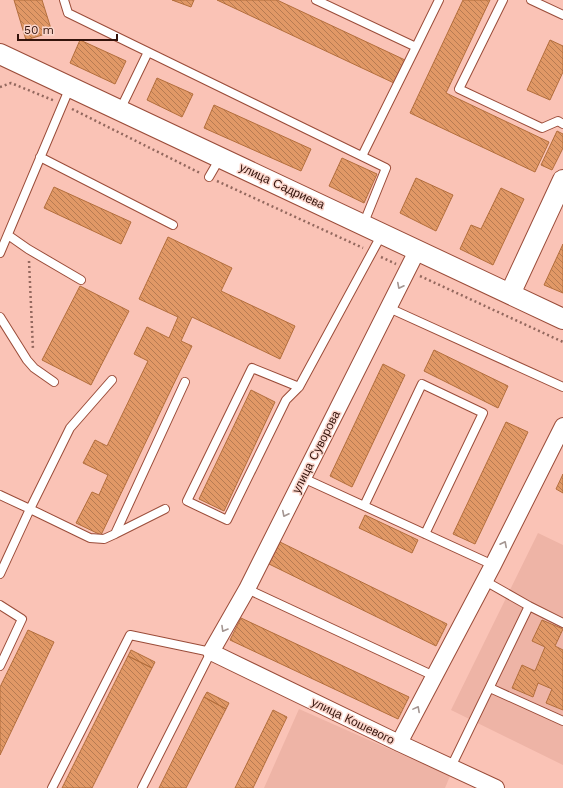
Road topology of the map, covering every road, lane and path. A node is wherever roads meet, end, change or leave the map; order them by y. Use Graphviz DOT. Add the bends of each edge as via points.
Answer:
graph roads {
  1 [pos="64,0"];
  2 [pos="316,0"];
  3 [pos="439,0"];
  4 [pos="503,0"];
  5 [pos="531,0"];
  6 [pos="563,15"];
  7 [pos="416,47"];
  8 [pos="148,52"];
  9 [pos="0,54"];
  10 [pos="0,86"];
  11 [pos="66,95"];
  12 [pos="120,110"];
  13 [pos="563,124"];
  14 [pos="362,156"];
  15 [pos="40,157"];
  16 [pos="220,158"];
  17 [pos="209,177"];
  18 [pos="563,180"];
  19 [pos="559,200"];
  20 [pos="363,225"];
  21 [pos="173,226"];
  22 [pos="382,234"];
  23 [pos="8,235"];
  24 [pos="28,249"];
  25 [pos="417,251"];
  26 [pos="372,252"];
  27 [pos="0,253"];
  28 [pos="408,270"];
  29 [pos="81,280"];
  30 [pos="510,294"];
  31 [pos="389,308"];
  32 [pos="0,317"];
  33 [pos="563,319"];
  34 [pos="563,342"];
  35 [pos="34,368"];
  36 [pos="112,380"];
  37 [pos="54,382"];
  38 [pos="185,382"];
  39 [pos="299,387"];
  40 [pos="563,387"];
  41 [pos="563,426"];
  42 [pos="303,478"];
  43 [pos="0,495"];
  44 [pos="364,506"];
  45 [pos="30,509"];
  46 [pos="165,510"];
  47 [pos="116,534"];
  48 [pos="425,534"];
  49 [pos="493,565"];
  50 [pos="0,574"];
  51 [pos="485,581"];
  52 [pos="247,588"];
  53 [pos="0,605"];
  54 [pos="529,606"];
  55 [pos="563,623"];
  56 [pos="211,652"];
  57 [pos="0,666"];
  58 [pos="434,676"];
  59 [pos="490,688"];
  60 [pos="563,721"];
  61 [pos="399,743"];
  62 [pos="451,767"];
  63 [pos="52,788"];
  64 [pos="142,788"];
  65 [pos="496,788"];
  1 -- 8 [label="lane" via="68,13"];
  2 -- 7 [label="lane"];
  3 -- 7 [label="lane"];
  4 -- 13 [label="lane" via="460,89 542,128 558,121"];
  5 -- 6 [label="lane"];
  7 -- 14 [label="lane"];
  8 -- 12 [label="lane"];
  8 -- 14 [label="lane"];
  9 -- 11 [label="street, улица Садриева"];
  10 -- 11 [label="path" via="11,82"];
  11 -- 12 [label="street, улица Садриева"];
  11 -- 15 [label="lane"];
  11 -- 17 [label="path"];
  12 -- 16 [label="street, улица Садриева"];
  14 -- 20 [label="lane" via="386,168"];
  15 -- 21 [label="lane"];
  15 -- 23 [label="lane"];
  16 -- 17 [label="lane"];
  16 -- 20 [label="street, улица Садриева"];
  17 -- 26 [label="path"];
  18 -- 19 [label="street"];
  19 -- 30 [label="street"];
  20 -- 22 [label="street, улица Садриева"];
  22 -- 25 [label="street, улица Садриева"];
  22 -- 26 [label="lane"];
  23 -- 24 [label="lane"];
  23 -- 27 [label="lane"];
  24 -- 29 [label="lane"];
  24 -- 35 [label="path"];
  25 -- 28 [label="street, улица Суворова"];
  25 -- 30 [label="street, улица Садриева"];
  26 -- 28 [label="path"];
  26 -- 39 [label="lane"];
  28 -- 31 [label="street, улица Суворова, one-way"];
  28 -- 34 [label="path"];
  30 -- 33 [label="street, улица Садриева"];
  31 -- 40 [label="lane"];
  31 -- 42 [label="street, улица Суворова"];
  32 -- 35 [label="lane"];
  35 -- 37 [label="lane"];
  36 -- 45 [label="lane" via="70,428"];
  38 -- 47 [label="lane"];
  39 -- 39 [label="lane" via="286,400 227,520 187,501 252,368"];
  49 -- 41 [label="street, one-way"];
  42 -- 44 [label="lane"];
  42 -- 52 [label="street, улица Суворова, one-way"];
  43 -- 45 [label="lane"];
  44 -- 48 [label="lane"];
  44 -- 48 [label="lane" via="422,384 483,413"];
  45 -- 47 [label="lane" via="90,538 104,540"];
  45 -- 50 [label="lane"];
  46 -- 47 [label="lane"];
  48 -- 49 [label="lane"];
  49 -- 51 [label="street"];
  51 -- 54 [label="lane"];
  51 -- 58 [label="street"];
  52 -- 56 [label="street, улица Суворова, one-way"];
  52 -- 58 [label="lane"];
  53 -- 57 [label="lane" via="22,619"];
  54 -- 55 [label="lane"];
  54 -- 59 [label="lane"];
  56 -- 61 [label="street, улица Кошевого"];
  56 -- 63 [label="lane" via="130,635"];
  56 -- 64 [label="lane"];
  61 -- 58 [label="street, one-way"];
  59 -- 60 [label="lane"];
  59 -- 62 [label="lane"];
  61 -- 62 [label="street, улица Кошевого"];
  62 -- 65 [label="street, улица Кошевого"];
}
